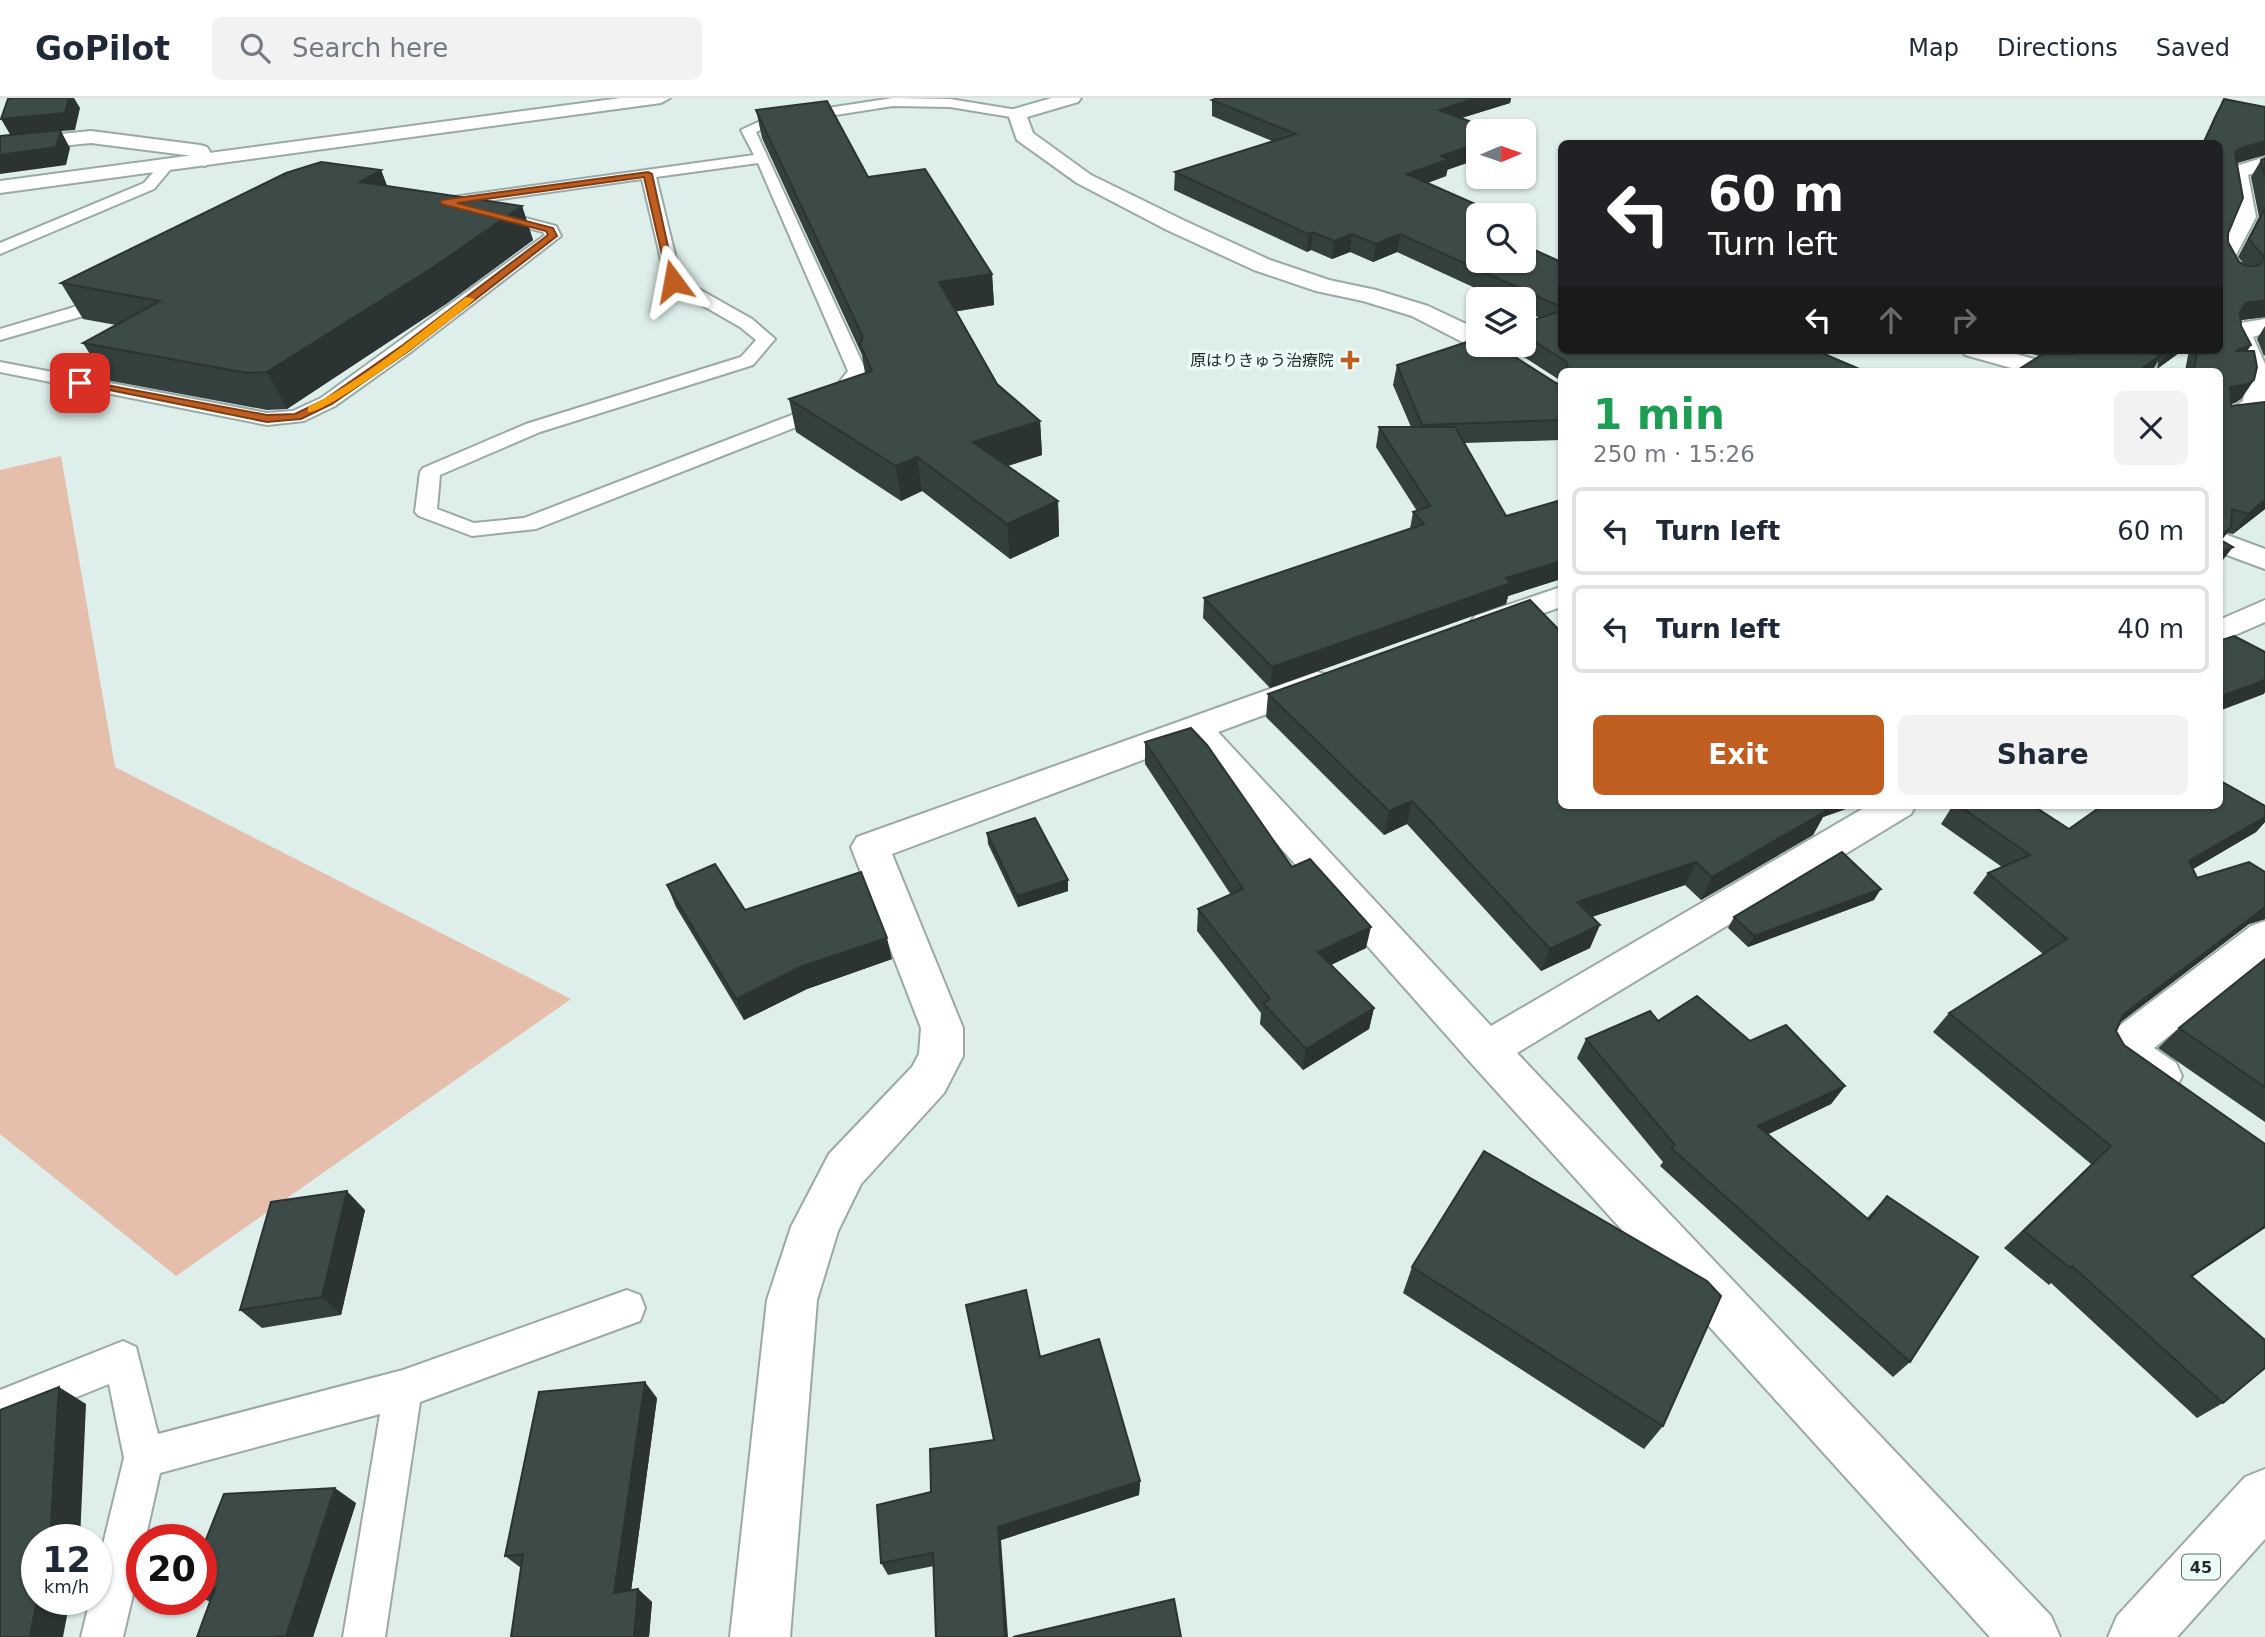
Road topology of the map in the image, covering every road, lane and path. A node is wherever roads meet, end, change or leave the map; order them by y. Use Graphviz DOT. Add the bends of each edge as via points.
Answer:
graph roads {
  1 [pos="661,98"];
  2 [pos="1072,98"];
  3 [pos="1017,114"];
  4 [pos="0,146"];
  5 [pos="763,158"];
  6 [pos="205,160"];
  7 [pos="2265,163"];
  8 [pos="167,165"];
  9 [pos="648,174"];
  10 [pos="0,187"];
  11 [pos="0,249"];
  12 [pos="2238,279"];
  13 [pos="124,289"];
  14 [pos="2265,326"];
  15 [pos="1466,333"];
  16 [pos="0,335"];
  17 [pos="1988,354"];
  18 [pos="0,368"];
  19 [pos="2039,368"];
  20 [pos="2223,416"];
  21 [pos="2223,543"];
  22 [pos="2265,560"];
  23 [pos="1558,597"];
  24 [pos="2265,610"];
  25 [pos="2223,630"];
  26 [pos="1456,634"];
  27 [pos="1351,671"];
  28 [pos="1194,728"];
  29 [pos="1891,809"];
  30 [pos="2265,937"];
  31 [pos="1486,1050"];
  32 [pos="2188,1096"];
  33 [pos="627,1308"];
  34 [pos="403,1389"];
  35 [pos="0,1409"];
  36 [pos="144,1458"];
  37 [pos="2265,1497"];
  38 [pos="102,1637"];
  39 [pos="364,1637"];
  40 [pos="760,1637"];
  41 [pos="2030,1637"];
  42 [pos="2138,1637"];
  1 -- 6 [label="main road"];
  2 -- 3 [label="main road"];
  3 -- 5 [label="lane" via="950,103 893,103 769,121 748,130"];
  3 -- 15 [label="main road" via="1024,136 1084,179 1175,225 1262,265 1420,311"];
  4 -- 6 [label="main road" via="111,138 200,151"];
  5 -- 9 [label="lane"];
  5 -- 9 [label="lane" via="857,371 830,407 528,523 472,530 426,512 429,472 533,428 747,361 766,339 673,281"];
  6 -- 8 [label="main road"];
  7 -- 12 [label="main road" via="2237,172 2248,211 2224,258"];
  8 -- 10 [label="main road"];
  8 -- 11 [label="lane" via="149,186"];
  9 -- 18 [label="lane" via="438,200 550,229 553,236 406,347 328,402 298,417 267,419"];
  13 -- 16 [label="lane" via="77,312"];
  14 -- 20 [label="main road" via="2243,329 2241,337 2260,381 2255,405 2243,413"];
  17 -- 19 [label="main road"];
  21 -- 22 [label="main road"];
  23 -- 26 [label="main road"];
  24 -- 25 [label="main road"];
  27 -- 28 [label="main road"];
  28 -- 31 [label="main road"];
  28 -- 40 [label="main road" via="870,847 942,1028 941,1056 928,1080 845,1169 815,1227 792,1300"];
  29 -- 31 [label="main road"];
  30 -- 32 [label="main road" via="2122,1049"];
  31 -- 41 [label="main road"];
  33 -- 34 [label="lane"];
  34 -- 36 [label="lane"];
  34 -- 39 [label="lane"];
  35 -- 36 [label="lane" via="123,1360"];
  36 -- 38 [label="lane"];
  37 -- 42 [label="main road, 45"];
}
